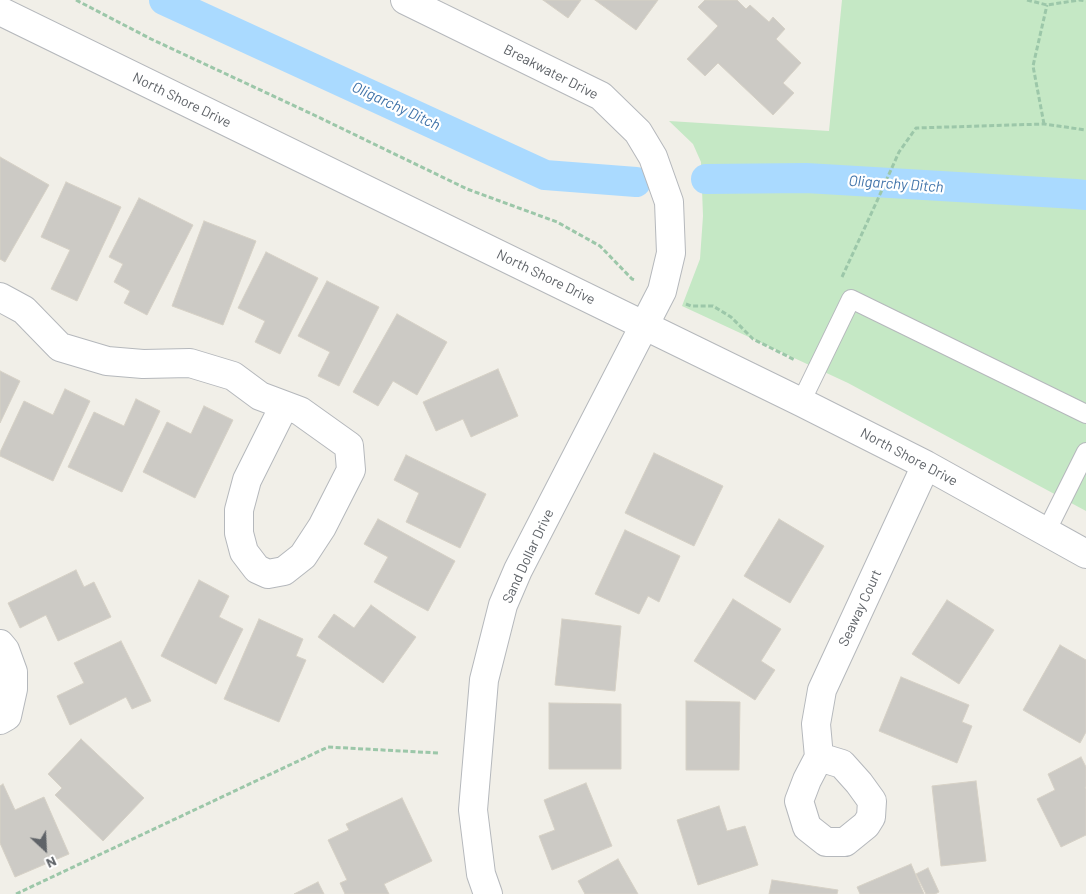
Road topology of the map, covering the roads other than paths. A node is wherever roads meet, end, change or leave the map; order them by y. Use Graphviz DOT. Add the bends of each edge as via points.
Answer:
graph roads {
  1 [pos="405,0"];
  2 [pos="0,11"];
  3 [pos="0,297"];
  4 [pos="645,326"];
  5 [pos="801,402"];
  6 [pos="284,406"];
  7 [pos="1086,414"];
  8 [pos="1086,452"];
  9 [pos="926,465"];
  10 [pos="1046,532"];
  11 [pos="1086,554"];
  12 [pos="0,644"];
  13 [pos="0,720"];
  14 [pos="819,757"];
  15 [pos="488,894"];
  1 -- 4 [label="street, Breakwater Drive" via="601,96 638,132 653,157 669,202 671,254 662,291"];
  2 -- 4 [label="street, North Shore Drive"];
  3 -- 6 [label="street" via="24,310 60,347 107,361 190,363 233,376 260,396"];
  4 -- 5 [label="street, North Shore Drive"];
  4 -- 15 [label="street, Sand Dollar Drive" via="518,570 503,606 484,680 473,810 481,874"];
  5 -- 7 [label="lane" via="851,299"];
  5 -- 9 [label="street, North Shore Drive"];
  6 -- 6 [label="street" via="247,480 238,510 244,552 257,568 268,574 284,571 303,556 351,470 349,446 300,411"];
  8 -- 10 [label="lane"];
  9 -- 10 [label="street, North Shore Drive"];
  9 -- 14 [label="street, Seaway Court" via="822,690 816,724"];
  10 -- 11 [label="street, North Shore Drive"];
  12 -- 13 [label="street" via="13,672 13,689 7,716"];
}
